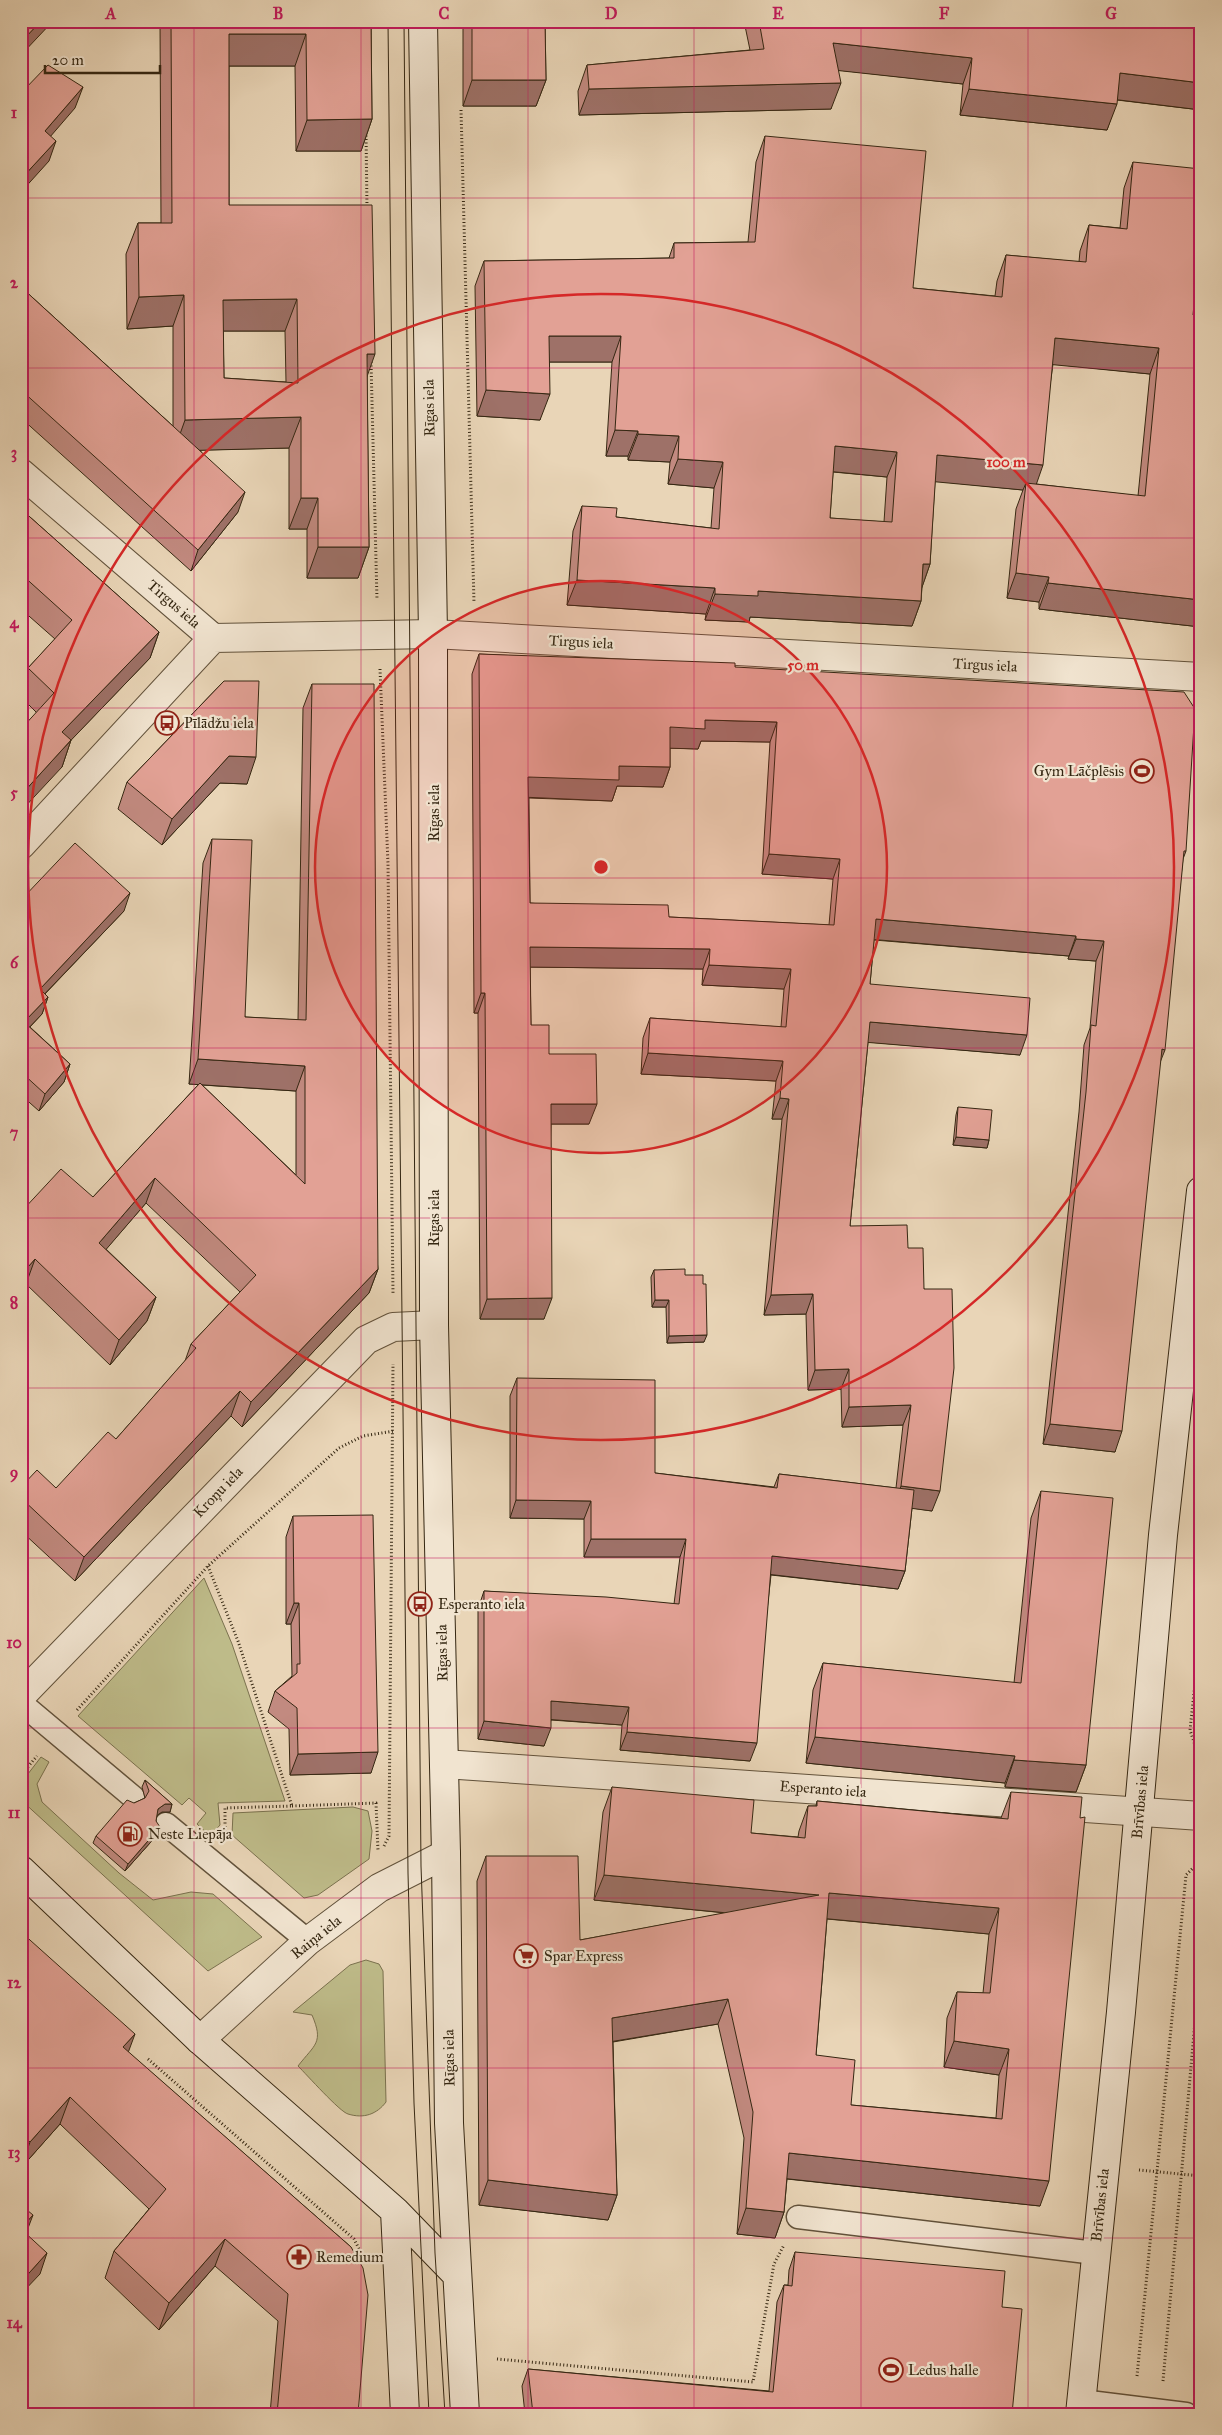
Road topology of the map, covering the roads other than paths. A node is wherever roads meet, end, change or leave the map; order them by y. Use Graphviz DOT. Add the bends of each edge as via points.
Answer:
graph roads {
  1 [pos="423,21"];
  2 [pos="21,473"];
  3 [pos="433,634"];
  4 [pos="213,638"];
  5 [pos="1201,677"];
  6 [pos="21,845"];
  7 [pos="1201,1191"];
  8 [pos="434,1325"];
  9 [pos="21,1696"];
  10 [pos="21,1704"];
  11 [pos="444,1764"];
  12 [pos="133,1797"];
  13 [pos="1140,1810"];
  14 [pos="1201,1816"];
  15 [pos="166,1824"];
  16 [pos="446,1854"];
  17 [pos="21,1870"];
  18 [pos="308,1941"];
  19 [pos="200,2040"];
  20 [pos="395,2211"];
  21 [pos="798,2217"];
  22 [pos="1095,2253"];
  23 [pos="457,2275"];
  24 [pos="1080,2408"];
  25 [pos="405,2414"];
  26 [pos="465,2414"];
  27 [pos="1186,2414"];
  1 -- 3 [label="street, Rīgas iela"];
  2 -- 4 [label="street, Tirgus iela"];
  3 -- 4 [label="street, Tirgus iela"];
  3 -- 5 [label="street, Tirgus iela"];
  3 -- 8 [label="street, Rīgas iela"];
  4 -- 6 [label="street"];
  7 -- 13 [label="street, Brīvības iela" via="1163,1535"];
  8 -- 9 [label="street, Kroņu iela" via="393,1327 366,1340"];
  8 -- 11 [label="street, Rīgas iela"];
  10 -- 12 [label="lane"];
  11 -- 13 [label="street, Esperanto iela"];
  11 -- 16 [label="street, Rīgas iela"];
  13 -- 14 [label="street, Esperanto iela"];
  13 -- 22 [label="street, Brīvības iela"];
  15 -- 18 [label="lane"];
  16 -- 18 [label="street, Raiņa iela" via="379,1888"];
  16 -- 23 [label="street, Rīgas iela" via="449,2122"];
  17 -- 19 [label="street"];
  18 -- 19 [label="street, Raiņa iela"];
  19 -- 20 [label="street"];
  20 -- 23 [label="street"];
  20 -- 25 [label="street"];
  21 -- 22 [label="lane"];
  22 -- 24 [label="street, Brīvības iela"];
  23 -- 26 [label="street, Rīgas iela"];
  24 -- 27 [label="lane" via="1134,2407"];
}
